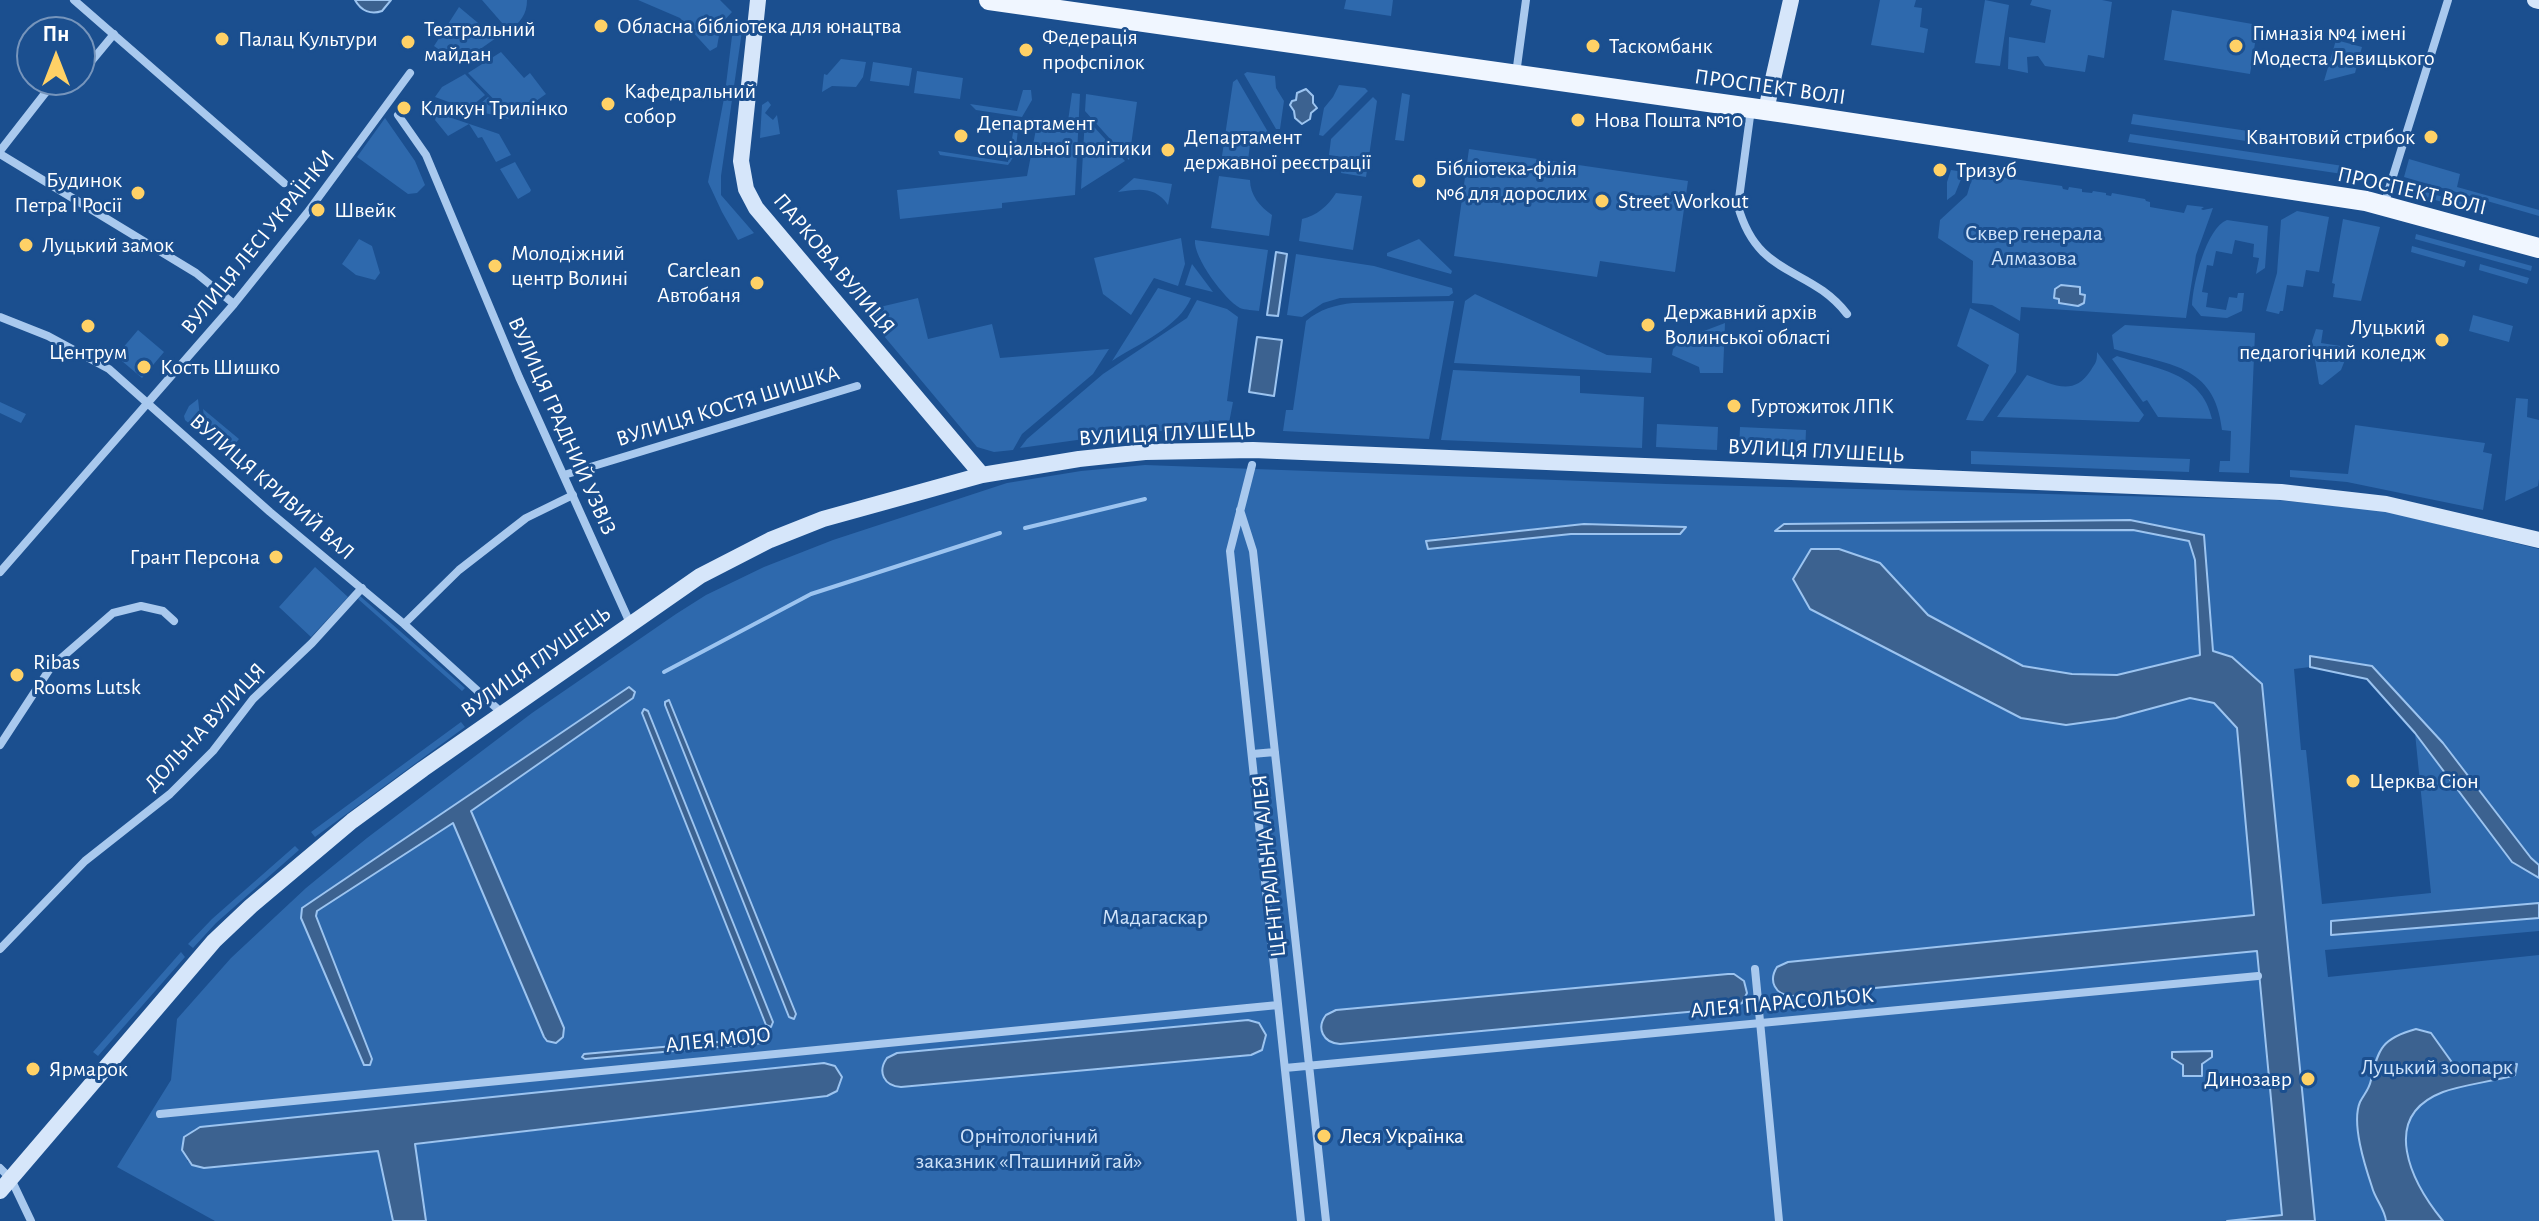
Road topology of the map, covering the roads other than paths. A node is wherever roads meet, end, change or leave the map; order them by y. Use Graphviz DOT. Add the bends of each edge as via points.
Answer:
graph roads {
  1 [pos="74,0"];
  2 [pos="758,0"];
  3 [pos="989,0"];
  4 [pos="1526,0"];
  5 [pos="1791,0"];
  6 [pos="2448,0"];
  7 [pos="114,34"];
  8 [pos="96,56"];
  9 [pos="410,73"];
  10 [pos="1516,75"];
  11 [pos="43,96"];
  12 [pos="1759,110"];
  13 [pos="398,115"];
  14 [pos="0,153"];
  15 [pos="284,183"];
  16 [pos="2384,205"];
  17 [pos="2539,248"];
  18 [pos="234,304"];
  19 [pos="1847,314"];
  20 [pos="0,317"];
  21 [pos="857,386"];
  22 [pos="149,402"];
  23 [pos="1252,465"];
  24 [pos="564,475"];
  25 [pos="982,475"];
  26 [pos="573,495"];
  27 [pos="1239,509"];
  28 [pos="2539,540"];
  29 [pos="0,572"];
  30 [pos="362,588"];
  31 [pos="174,621"];
  32 [pos="630,623"];
  33 [pos="404,624"];
  34 [pos="502,713"];
  35 [pos="0,745"];
  36 [pos="1275,752"];
  37 [pos="1252,754"];
  38 [pos="0,949"];
  39 [pos="1755,969"];
  40 [pos="2258,976"];
  41 [pos="1278,1005"];
  42 [pos="1761,1023"];
  43 [pos="1309,1066"];
  44 [pos="1285,1068"];
  45 [pos="160,1114"];
  46 [pos="4,1179"];
  47 [pos="31,1221"];
  48 [pos="1301,1221"];
  49 [pos="1326,1221"];
  50 [pos="1779,1221"];
  1 -- 7 [label="street"];
  2 -- 25 [label="main road, ПАРКОВА ВУЛИЦЯ" via="741,143 746,189 756,208"];
  3 -- 10 [label="main road, ПРОСПЕКТ ВОЛІ"];
  4 -- 10 [label="street"];
  5 -- 12 [label="main road"];
  6 -- 16 [label="street"];
  7 -- 8 [label="street"];
  7 -- 15 [label="street"];
  9 -- 18 [label="street, ВУЛИЦЯ ЛЕСІ УКРАЇНКИ"];
  10 -- 12 [label="main road, ПРОСПЕКТ ВОЛІ"];
  11 -- 14 [label="street"];
  12 -- 16 [label="main road, ПРОСПЕКТ ВОЛІ"];
  12 -- 19 [label="street" via="1738,206 1742,222 1766,258"];
  13 -- 24 [label="street, ВУЛИЦЯ ГРАДНИЙ УЗВІЗ" via="426,155"];
  14 -- 18 [label="street" via="196,273"];
  16 -- 17 [label="main road, ПРОСПЕКТ ВОЛІ"];
  18 -- 22 [label="street, ВУЛИЦЯ ЛЕСІ УКРАЇНКИ"];
  20 -- 22 [label="street, ВУЛИЦЯ КРИВИЙ ВАЛ" via="109,369"];
  21 -- 24 [label="street, ВУЛИЦЯ КОСТЯ ШИШКА"];
  22 -- 29 [label="street, ВУЛИЦЯ ЛЕСІ УКРАЇНКИ"];
  22 -- 30 [label="street, ВУЛИЦЯ КРИВИЙ ВАЛ"];
  23 -- 27 [label="street, ЦЕНТРАЛЬНА АЛЕЯ"];
  24 -- 26 [label="street, ВУЛИЦЯ ГРАДНИЙ УЗВІЗ"];
  25 -- 28 [label="main road, ВУЛИЦЯ ГЛУШЕЦЬ" via="1079,459 1207,450 1707,468 2281,492 2386,504"];
  25 -- 32 [label="main road, ВУЛИЦЯ ГЛУШЕЦЬ" via="823,519 770,540 700,576"];
  26 -- 32 [label="street, ВУЛИЦЯ ГРАДНИЙ УЗВІЗ"];
  26 -- 33 [label="street" via="526,518 459,570"];
  27 -- 36 [label="street, ЦЕНТРАЛЬНА АЛЕЯ" via="1253,551"];
  27 -- 37 [label="street, ЦЕНТРАЛЬНА АЛЕЯ" via="1230,551"];
  30 -- 33 [label="street, ВУЛИЦЯ КРИВИЙ ВАЛ"];
  30 -- 38 [label="street, ДОЛЬНА ВУЛИЦЯ" via="253,699 213,751 170,794 85,861"];
  31 -- 35 [label="street" via="163,611 141,606 113,613 51,667"];
  32 -- 34 [label="main road, ВУЛИЦЯ ГЛУШЕЦЬ"];
  33 -- 34 [label="street, ВУЛИЦЯ КРИВИЙ ВАЛ"];
  34 -- 46 [label="main road, ВУЛИЦЯ ГЛУШЕЦЬ" via="352,821 251,906"];
  36 -- 37 [label="street"];
  36 -- 43 [label="street, ЦЕНТРАЛЬНА АЛЕЯ"];
  37 -- 41 [label="street, ЦЕНТРАЛЬНА АЛЕЯ"];
  39 -- 42 [label="street"];
  40 -- 42 [label="street, АЛЕЯ ПАРАСОЛЬОК"];
  41 -- 44 [label="street, ЦЕНТРАЛЬНА АЛЕЯ"];
  41 -- 45 [label="street, АЛЕЯ MOJO"];
  42 -- 43 [label="street, АЛЕЯ ПАРАСОЛЬОК"];
  42 -- 50 [label="street"];
  43 -- 44 [label="street, АЛЕЯ ПАРАСОЛЬОК"];
  43 -- 49 [label="street, ЦЕНТРАЛЬНА АЛЕЯ"];
  44 -- 48 [label="street, ЦЕНТРАЛЬНА АЛЕЯ"];
  46 -- 47 [label="street"];
}
